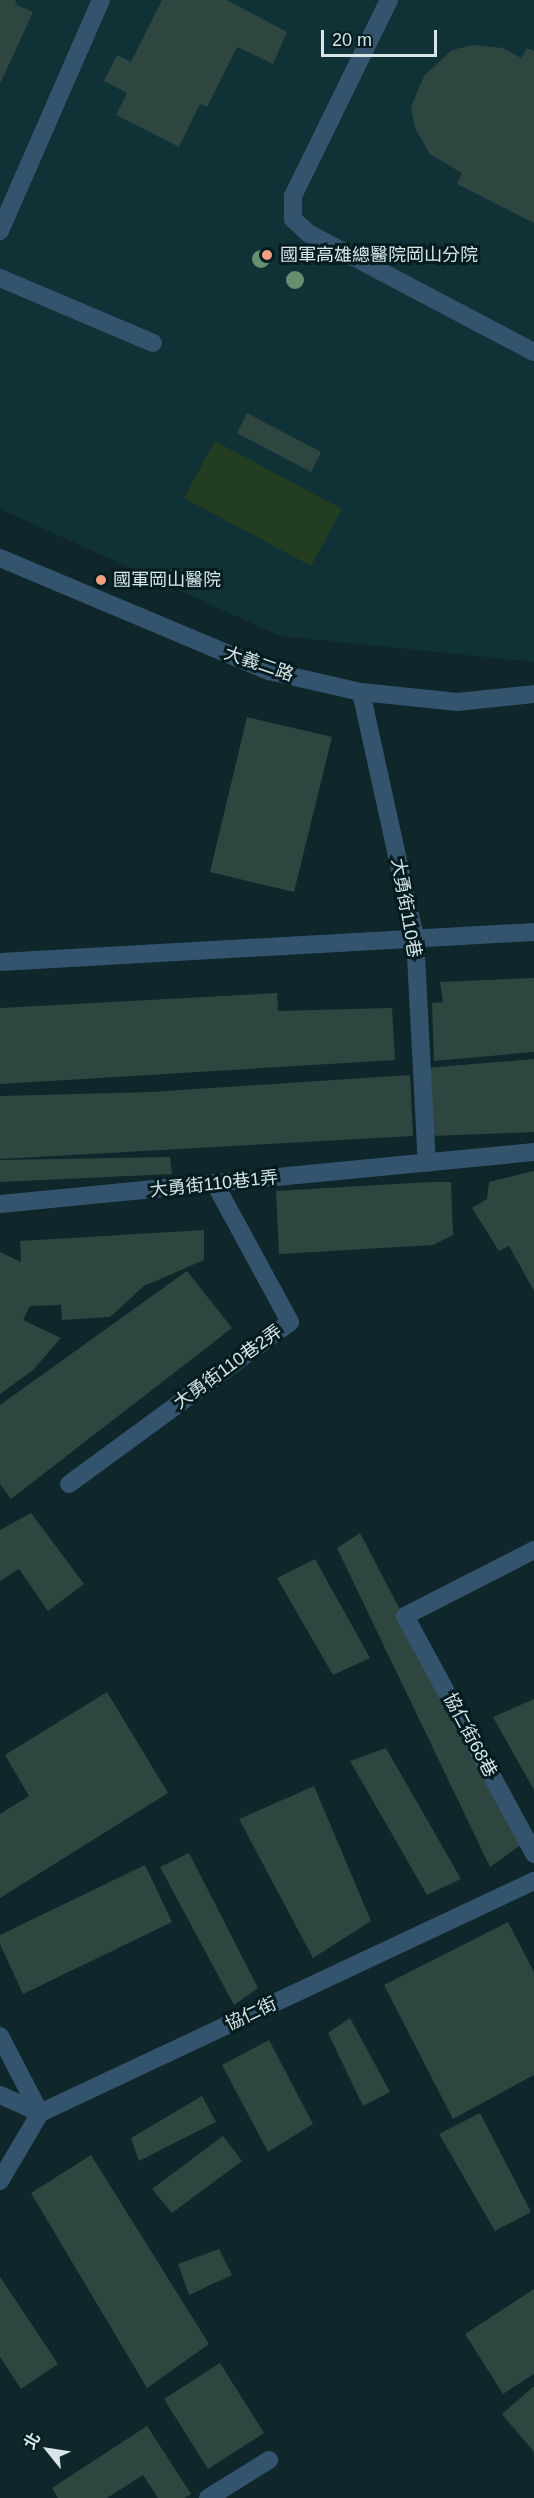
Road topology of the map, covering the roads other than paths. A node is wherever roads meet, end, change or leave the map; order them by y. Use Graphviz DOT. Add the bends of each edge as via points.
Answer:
graph roads {
  1 [pos="101,0"];
  2 [pos="389,0"];
  3 [pos="0,231"];
  4 [pos="0,278"];
  5 [pos="153,343"];
  6 [pos="534,352"];
  7 [pos="0,558"];
  8 [pos="361,692"];
  9 [pos="534,694"];
  10 [pos="534,932"];
  11 [pos="415,937"];
  12 [pos="0,962"];
  13 [pos="534,1152"];
  14 [pos="427,1163"];
  15 [pos="215,1184"];
  16 [pos="0,1204"];
  17 [pos="69,1484"];
  18 [pos="534,1550"];
  19 [pos="534,1854"];
  20 [pos="534,1881"];
  21 [pos="0,2036"];
  22 [pos="0,2095"];
  23 [pos="40,2113"];
  24 [pos="0,2181"];
  25 [pos="269,2460"];
  26 [pos="208,2498"];
  1 -- 3 [label="street"];
  2 -- 6 [label="street" via="293,196 293,219 308,233"];
  4 -- 5 [label="street"];
  7 -- 8 [label="street, 大義二路" via="269,672"];
  8 -- 9 [label="street, 大義二路" via="457,702"];
  8 -- 11 [label="street, 大勇街110巷"];
  10 -- 11 [label="street"];
  11 -- 12 [label="street"];
  11 -- 14 [label="street, 大勇街110巷"];
  13 -- 14 [label="street, 大勇街110巷1弄"];
  14 -- 15 [label="street, 大勇街110巷1弄"];
  15 -- 16 [label="street, 大勇街110巷1弄"];
  15 -- 17 [label="street, 大勇街110巷2弄" via="290,1322"];
  18 -- 19 [label="street, 協仁街68巷" via="405,1616"];
  20 -- 23 [label="street, 協仁街"];
  21 -- 23 [label="street"];
  22 -- 23 [label="street"];
  23 -- 24 [label="street"];
  25 -- 26 [label="street"];
}
